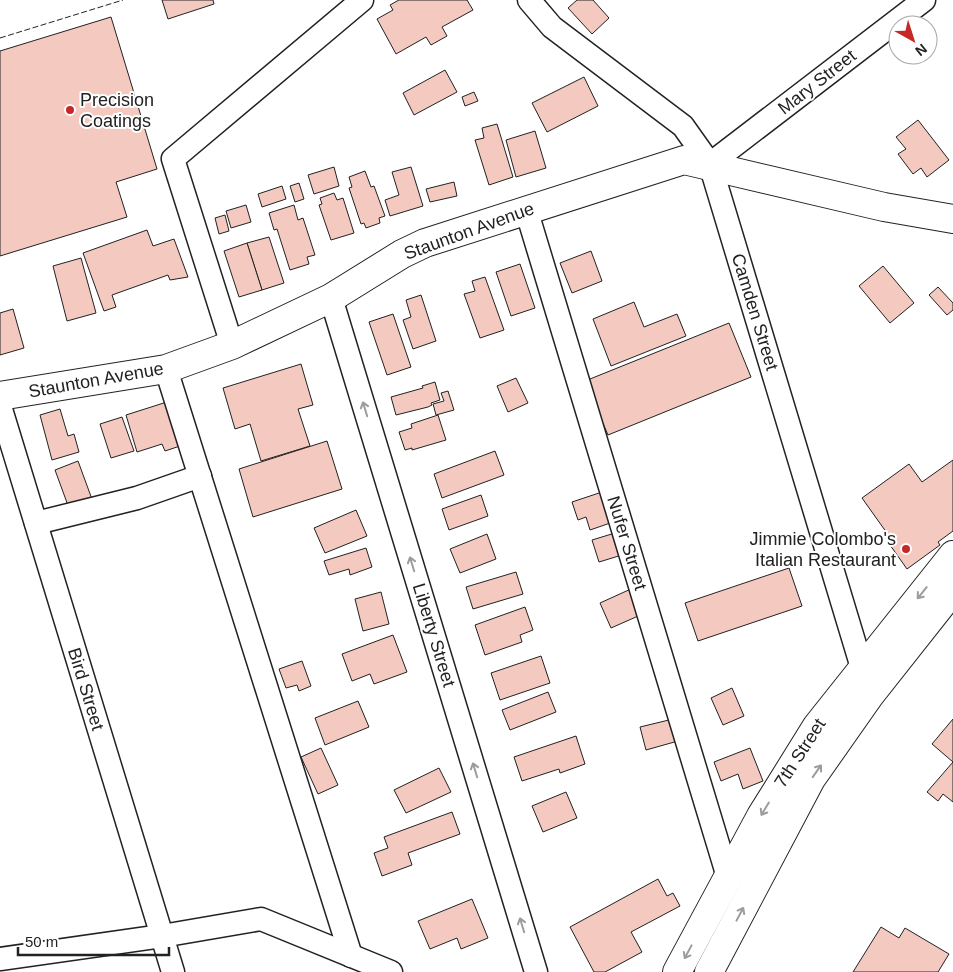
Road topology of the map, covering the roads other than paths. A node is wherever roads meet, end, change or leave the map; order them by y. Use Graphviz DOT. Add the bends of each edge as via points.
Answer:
graph roads {
  1 [pos="362,0"];
  2 [pos="529,0"];
  3 [pos="924,0"];
  4 [pos="710,164"];
  5 [pos="526,209"];
  6 [pos="953,219"];
  7 [pos="331,298"];
  8 [pos="232,345"];
  9 [pos="166,369"];
  10 [pos="0,396"];
  11 [pos="0,406"];
  12 [pos="200,476"];
  13 [pos="36,523"];
  14 [pos="953,555"];
  15 [pos="953,590"];
  16 [pos="862,668"];
  17 [pos="870,695"];
  18 [pos="728,877"];
  19 [pos="162,936"];
  20 [pos="351,956"];
  21 [pos="0,959"];
  22 [pos="173,972"];
  23 [pos="391,972"];
  24 [pos="536,972"];
  25 [pos="678,972"];
  26 [pos="708,972"];
  1 -- 8 [label="street" via="173,159"];
  2 -- 4 [label="street, Camden Street" via="552,27 683,126"];
  3 -- 4 [label="street, Mary Street"];
  4 -- 5 [label="main road, Staunton Avenue" via="684,160"];
  4 -- 6 [label="main road, Staunton Avenue" via="884,207"];
  4 -- 16 [label="street, Camden Street"];
  5 -- 7 [label="main road, Staunton Avenue" via="425,243"];
  5 -- 18 [label="street, Nufer Street"];
  7 -- 8 [label="main road, Staunton Avenue"];
  24 -- 7 [label="street, Liberty Street, one-way"];
  8 -- 9 [label="main road, Staunton Avenue"];
  9 -- 10 [label="main road, Staunton Avenue"];
  9 -- 12 [label="street"];
  11 -- 13 [label="street, Bird Street"];
  12 -- 13 [label="street" via="137,498"];
  12 -- 20 [label="street"];
  13 -- 19 [label="street, Bird Street"];
  14 -- 16 [label="main road, 7th Street, one-way"];
  15 -- 17 [label="main road, 7th Street"];
  16 -- 17 [label="street, Camden Street"];
  16 -- 18 [label="main road, 7th Street, one-way" via="816,726 790,766"];
  26 -- 17 [label="main road, 7th Street, one-way" via="810,779"];
  18 -- 25 [label="main road, 7th Street, one-way"];
  19 -- 20 [label="street" via="261,919"];
  19 -- 21 [label="street"];
  19 -- 22 [label="street, Bird Street"];
  20 -- 23 [label="street"];
}
